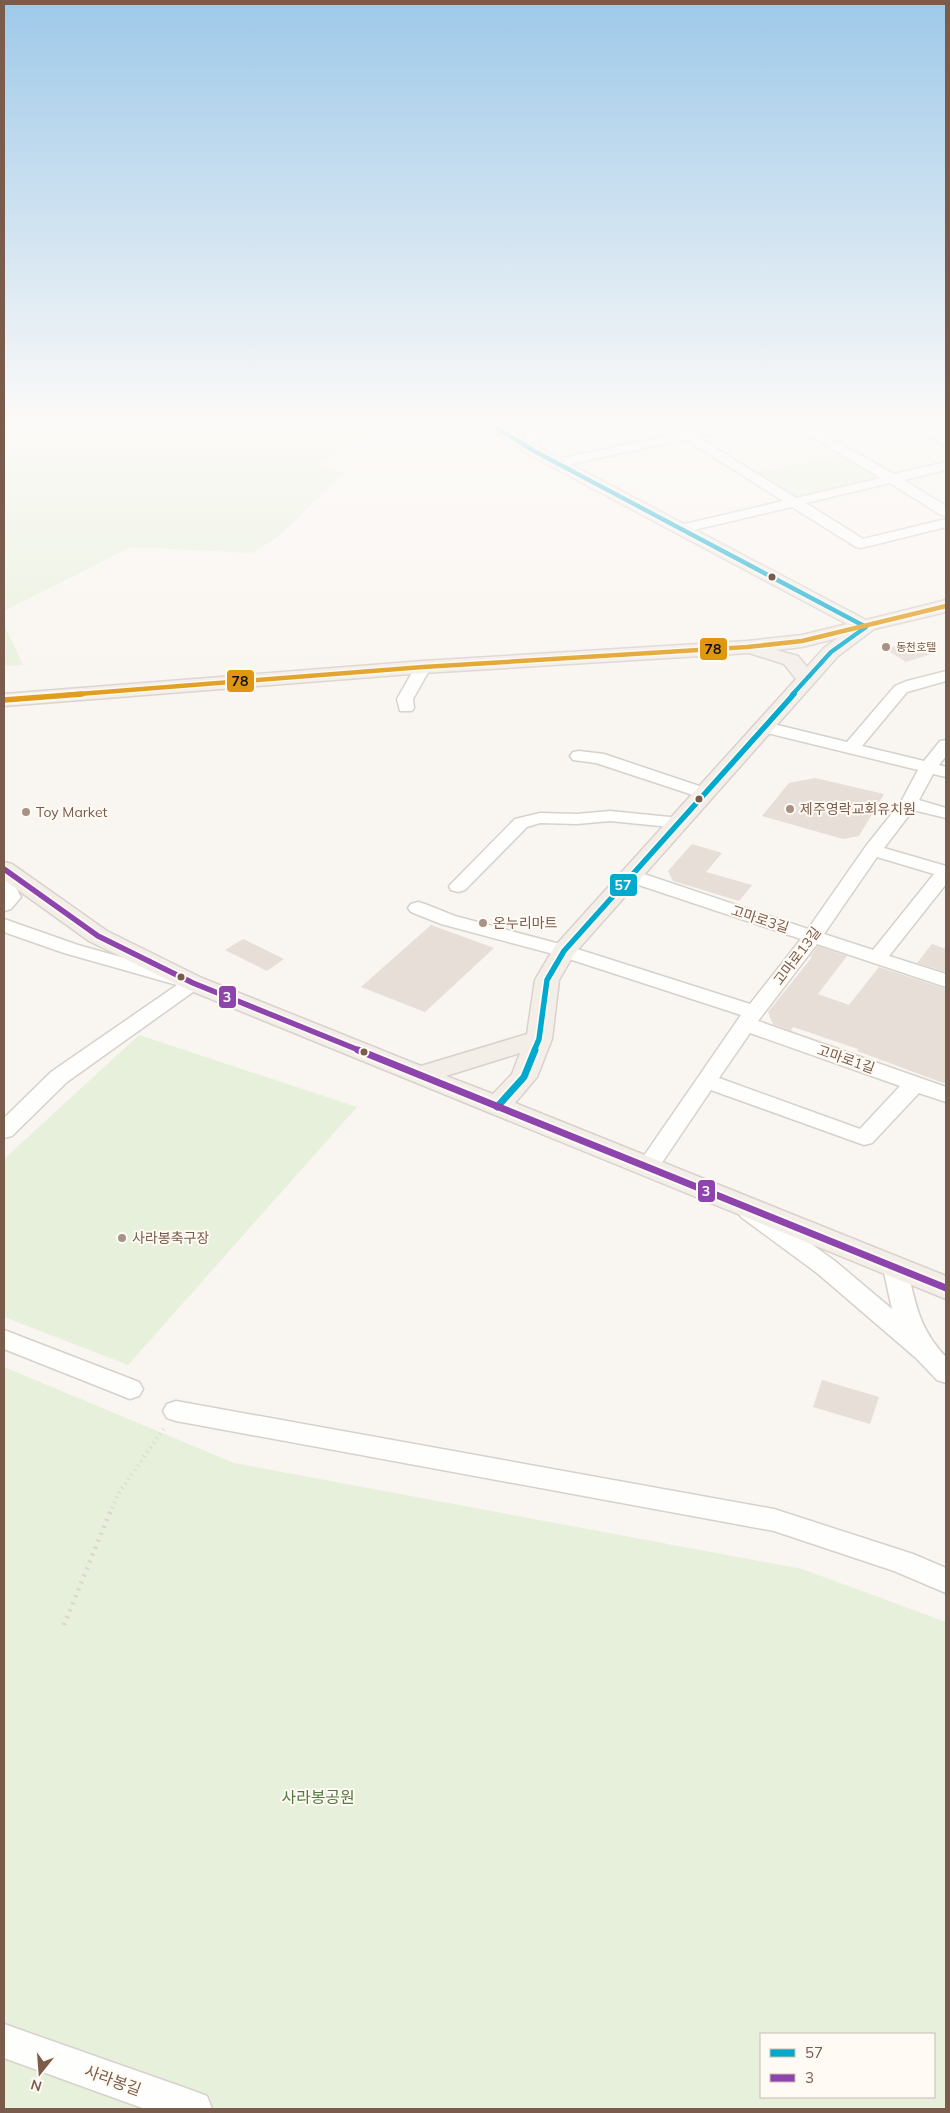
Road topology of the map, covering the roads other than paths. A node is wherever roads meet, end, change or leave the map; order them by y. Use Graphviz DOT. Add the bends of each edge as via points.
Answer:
graph roads {
  1 [pos="662,519"];
  2 [pos="723,519"];
  3 [pos="821,519"];
  4 [pos="946,523"];
  5 [pos="682,529"];
  6 [pos="945,608"];
  7 [pos="866,627"];
  8 [pos="747,647"];
  9 [pos="422,667"];
  10 [pos="946,676"];
  11 [pos="807,681"];
  12 [pos="4,700"];
  13 [pos="406,708"];
  14 [pos="765,727"];
  15 [pos="946,745"];
  16 [pos="850,748"];
  17 [pos="579,756"];
  18 [pos="937,770"];
  19 [pos="705,794"];
  20 [pos="909,803"];
  21 [pos="946,813"];
  22 [pos="680,823"];
  23 [pos="873,850"];
  24 [pos="4,869"];
  25 [pos="946,872"];
  26 [pos="632,876"];
  27 [pos="4,884"];
  28 [pos="458,886"];
  29 [pos="4,905"];
  30 [pos="418,908"];
  31 [pos="4,925"];
  32 [pos="813,936"];
  33 [pos="564,952"];
  34 [pos="876,958"];
  35 [pos="946,981"];
  36 [pos="192,984"];
  37 [pos="750,1018"];
  38 [pos="539,1039"];
  39 [pos="419,1075"];
  40 [pos="706,1081"];
  41 [pos="915,1084"];
  42 [pos="946,1095"];
  43 [pos="497,1106"];
  44 [pos="4,1131"];
  45 [pos="647,1168"];
  46 [pos="742,1207"];
  47 [pos="895,1268"];
  48 [pos="946,1288"];
  49 [pos="4,1339"];
  50 [pos="925,1351"];
  51 [pos="946,1373"];
  52 [pos="130,1389"];
  53 [pos="176,1411"];
  54 [pos="946,1581"];
  55 [pos="4,2040"];
  56 [pos="194,2109"];
  1 -- 5 [label="main road"];
  2 -- 5 [label="street"];
  3 -- 4 [label="street" via="861,544"];
  5 -- 7 [label="main road"];
  6 -- 7 [label="main road"];
  7 -- 8 [label="main road" via="802,641"];
  7 -- 11 [label="main road" via="831,652"];
  8 -- 9 [label="main road"];
  8 -- 11 [label="main road" via="792,660"];
  9 -- 12 [label="main road"];
  9 -- 13 [label="street" via="405,699"];
  10 -- 16 [label="street" via="901,689"];
  11 -- 14 [label="main road"];
  14 -- 16 [label="street"];
  14 -- 19 [label="main road"];
  15 -- 18 [label="street, 고마로13길"];
  16 -- 18 [label="street"];
  17 -- 19 [label="street" via="598,758"];
  18 -- 20 [label="street, 고마로13길"];
  19 -- 22 [label="main road"];
  20 -- 21 [label="street"];
  20 -- 23 [label="street, 고마로13길"];
  22 -- 26 [label="main road"];
  22 -- 28 [label="street" via="610,816 530,820 521,823"];
  23 -- 25 [label="street"];
  23 -- 32 [label="street, 고마로13길"];
  24 -- 36 [label="main road" via="98,936"];
  25 -- 34 [label="street"];
  26 -- 32 [label="street, 고마로3길"];
  26 -- 33 [label="main road"];
  27 -- 29 [label="street" via="10,897"];
  30 -- 33 [label="street, 고마로1길" via="448,920"];
  31 -- 36 [label="street" via="71,949"];
  32 -- 34 [label="street, 고마로3길"];
  32 -- 37 [label="street, 고마로13길"];
  33 -- 37 [label="street, 고마로1길"];
  33 -- 38 [label="main road" via="547,980"];
  34 -- 35 [label="street, 고마로3길"];
  36 -- 39 [label="main road"];
  36 -- 44 [label="street" via="59,1077"];
  37 -- 40 [label="street, 고마로13길"];
  37 -- 41 [label="street, 고마로1길"];
  38 -- 39 [label="main road"];
  38 -- 43 [label="main road" via="524,1077"];
  39 -- 43 [label="main road"];
  40 -- 41 [label="street" via="864,1138"];
  40 -- 45 [label="street, 고마로13길"];
  41 -- 42 [label="street, 고마로1길"];
  43 -- 45 [label="main road"];
  45 -- 46 [label="main road"];
  46 -- 47 [label="main road"];
  46 -- 50 [label="street" via="826,1267"];
  47 -- 48 [label="main road"];
  47 -- 50 [label="street" via="907,1319"];
  49 -- 52 [label="street"];
  50 -- 51 [label="street"];
  53 -- 54 [label="street" via="774,1520 903,1562"];
  55 -- 56 [label="street, 사라봉길"];
}
